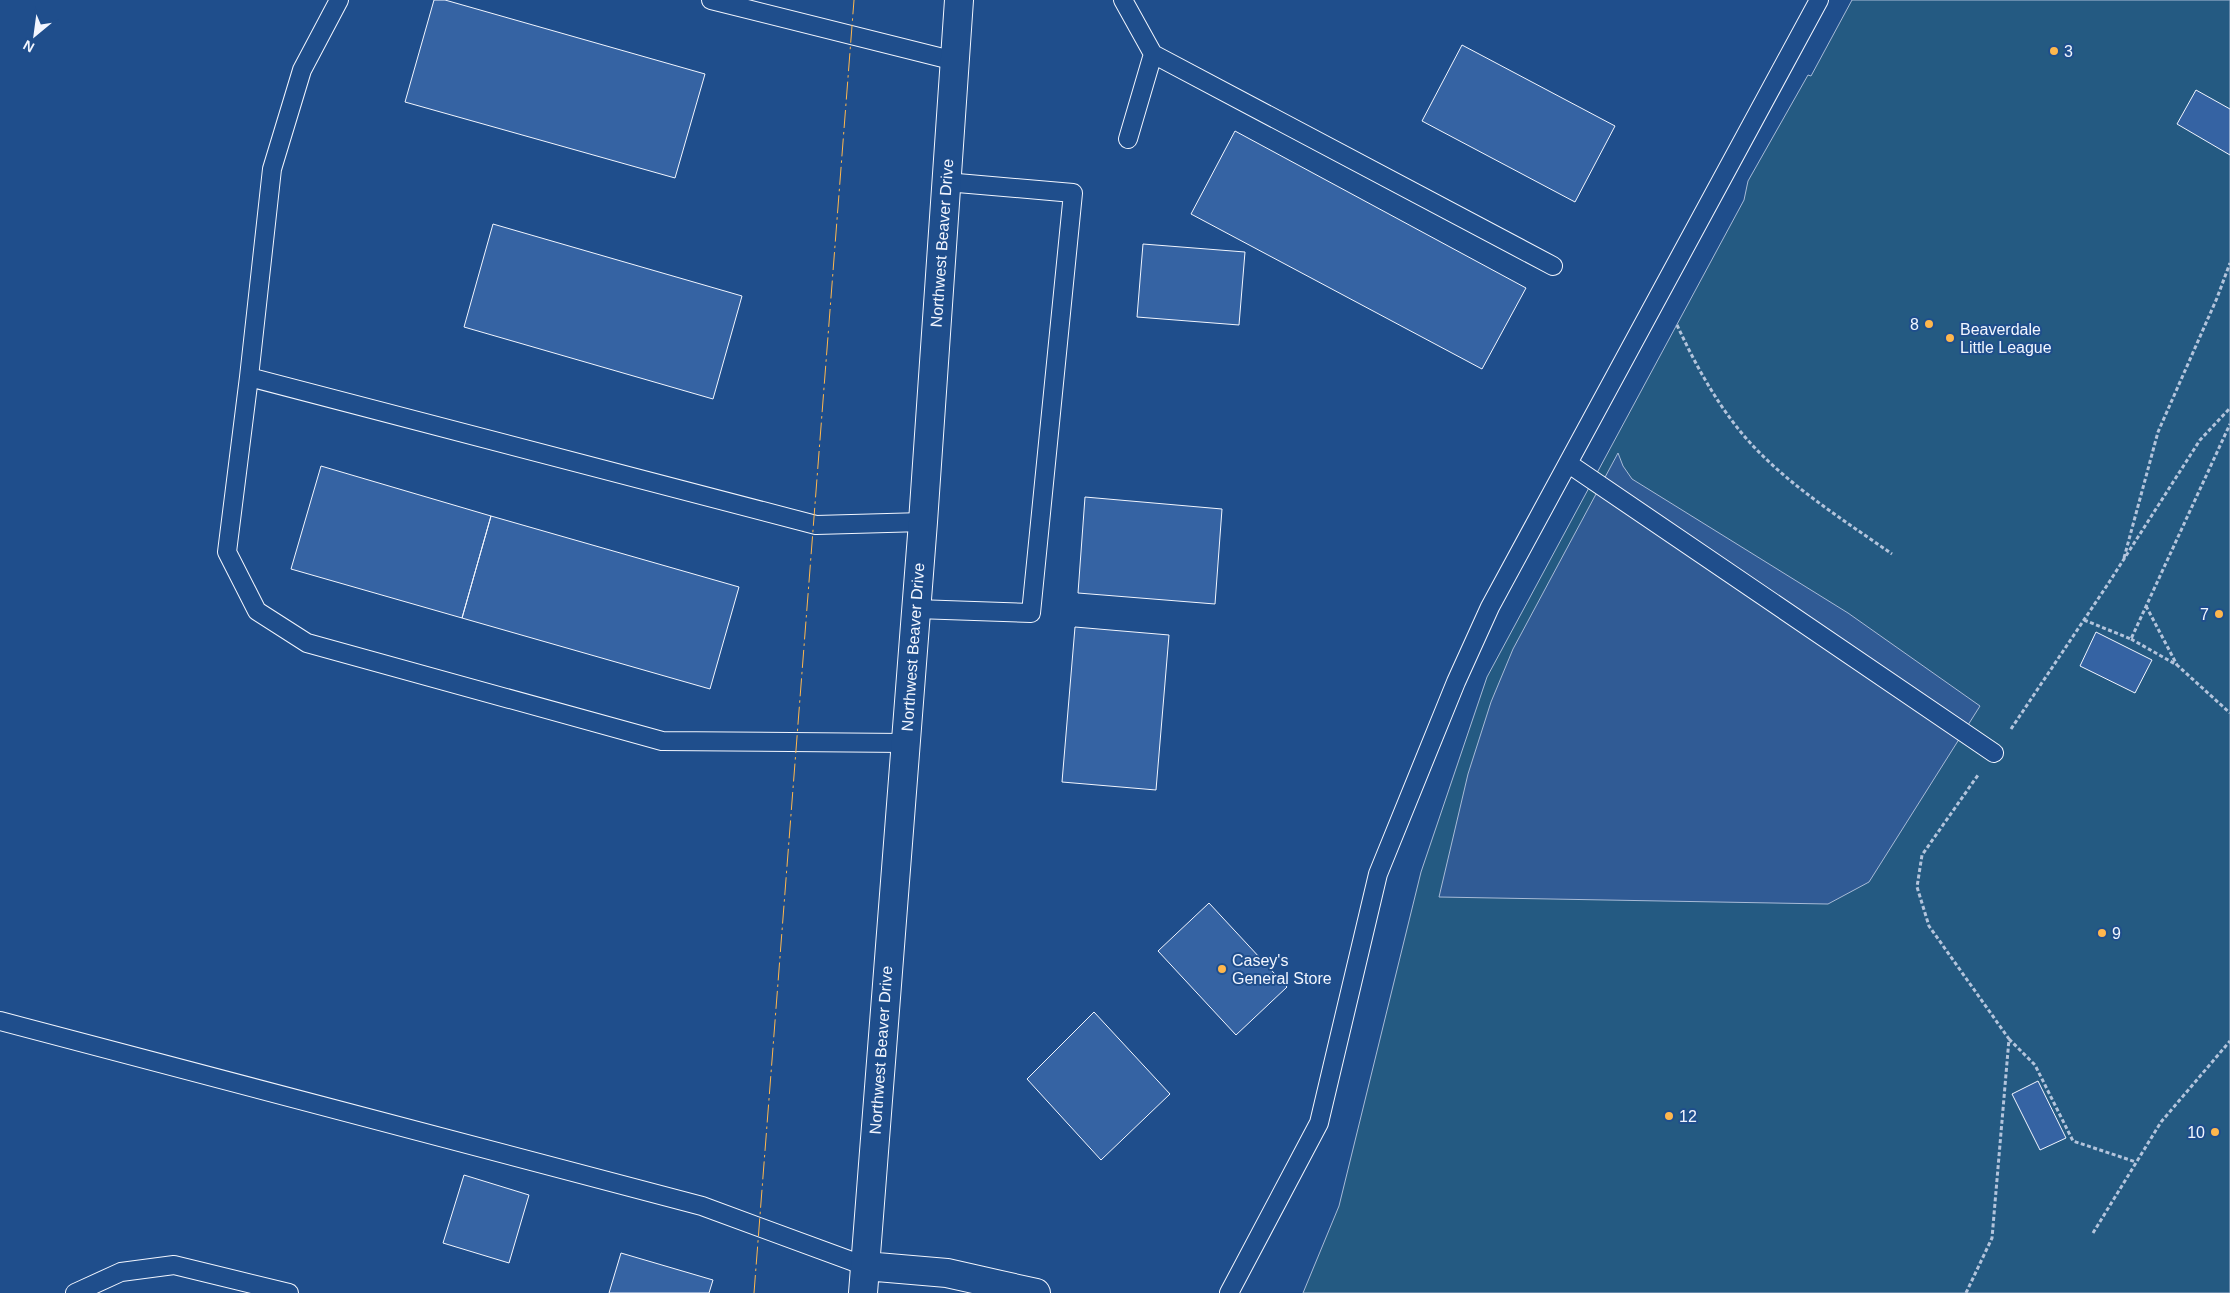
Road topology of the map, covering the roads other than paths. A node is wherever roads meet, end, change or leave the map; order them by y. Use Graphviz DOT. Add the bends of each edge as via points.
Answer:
graph roads {
  1 [pos="339,0"];
  2 [pos="711,0"];
  3 [pos="959,0"];
  4 [pos="1123,0"];
  5 [pos="1820,0"];
  6 [pos="1153,54"];
  7 [pos="955,61"];
  8 [pos="1128,140"];
  9 [pos="946,182"];
  10 [pos="1553,266"];
  11 [pos="249,376"];
  12 [pos="1569,464"];
  13 [pos="923,522"];
  14 [pos="916,609"];
  15 [pos="905,743"];
  16 [pos="1994,753"];
  17 [pos="0,1021"];
  18 [pos="864,1266"];
  19 [pos="75,1293"];
  20 [pos="290,1293"];
  21 [pos="862,1293"];
  22 [pos="1036,1293"];
  23 [pos="1229,1293"];
  1 -- 11 [label="lane" via="302,70 272,169"];
  2 -- 7 [label="lane"];
  3 -- 7 [label="main road, Northwest Beaver Drive"];
  4 -- 6 [label="lane"];
  5 -- 12 [label="lane"];
  6 -- 8 [label="lane"];
  6 -- 10 [label="lane"];
  7 -- 9 [label="main road, Northwest Beaver Drive"];
  9 -- 13 [label="main road, Northwest Beaver Drive"];
  9 -- 14 [label="lane" via="1073,192 1031,613"];
  11 -- 13 [label="lane" via="816,525"];
  11 -- 15 [label="lane" via="227,552 257,611 307,643 662,741"];
  12 -- 16 [label="lane"];
  12 -- 23 [label="lane" via="1490,608 1456,682 1378,874 1319,1123"];
  13 -- 14 [label="main road, Northwest Beaver Drive"];
  14 -- 15 [label="main road, Northwest Beaver Drive"];
  15 -- 18 [label="main road, Northwest Beaver Drive"];
  17 -- 18 [label="lane" via="702,1206"];
  18 -- 21 [label="main road, Northwest Beaver Drive"];
  18 -- 22 [label="main road" via="947,1273"];
  19 -- 20 [label="lane" via="121,1272 174,1265"];
}
